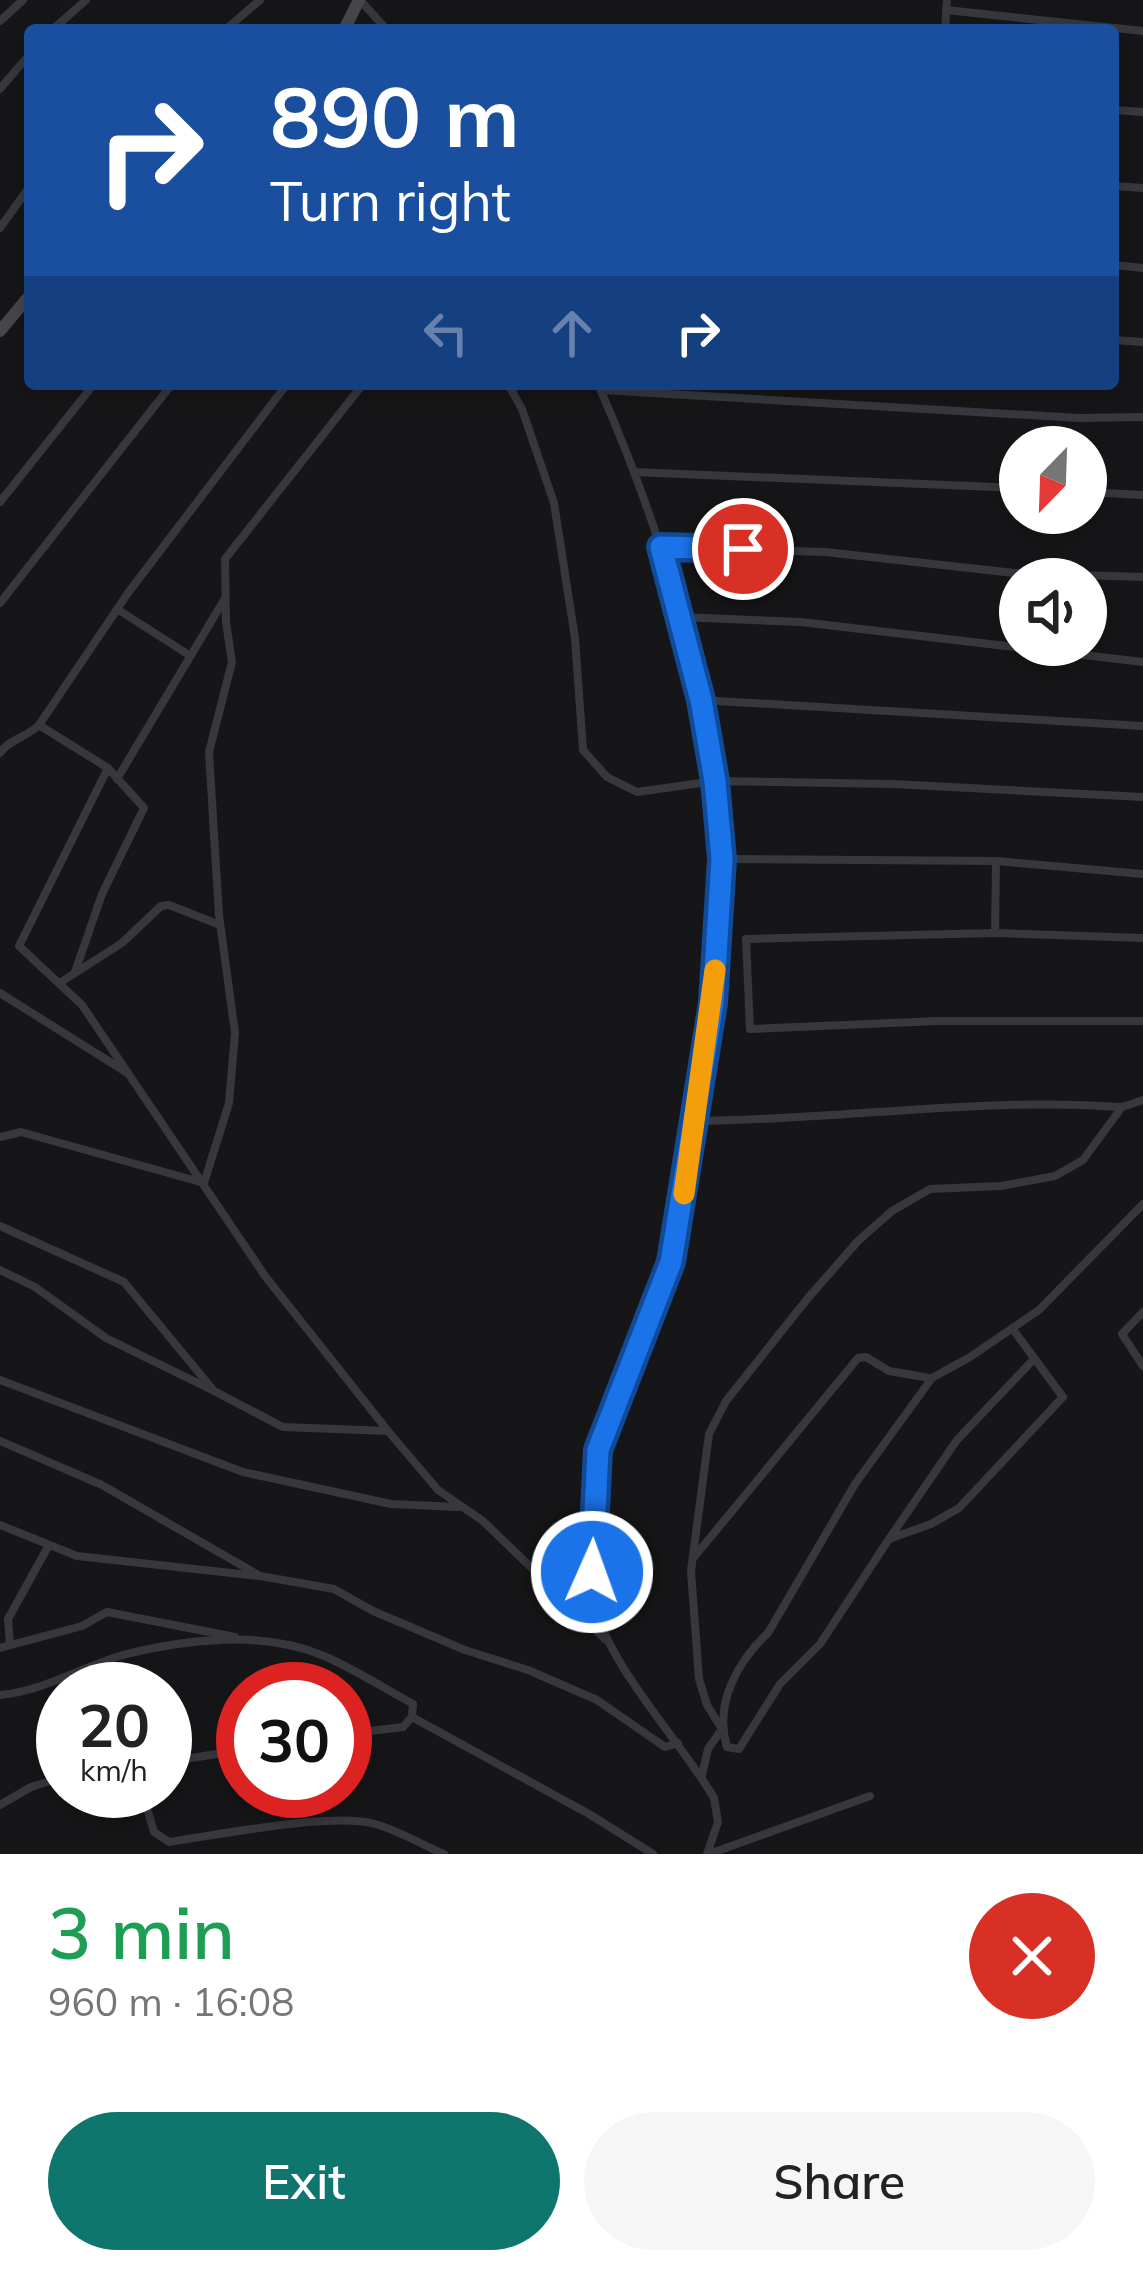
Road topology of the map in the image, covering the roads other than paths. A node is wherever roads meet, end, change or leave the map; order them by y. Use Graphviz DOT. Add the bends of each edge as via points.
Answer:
graph roads {
  1 [pos="23,0"];
  2 [pos="86,0"];
  3 [pos="260,0"];
  4 [pos="360,0"];
  5 [pos="946,5"];
  6 [pos="0,21"];
  7 [pos="59,24"];
  8 [pos="232,24"];
  9 [pos="382,24"];
  10 [pos="1090,24"];
  11 [pos="24,61"];
  12 [pos="0,89"];
  13 [pos="24,194"];
  14 [pos="0,228"];
  15 [pos="24,302"];
  16 [pos="0,331"];
  17 [pos="89,390"];
  18 [pos="167,390"];
  19 [pos="281,390"];
  20 [pos="358,390"];
  21 [pos="511,390"];
  22 [pos="600,390"];
  23 [pos="645,390"];
  24 [pos="1143,417"];
  25 [pos="634,472"];
  26 [pos="999,487"];
  27 [pos="1107,493"];
  28 [pos="1143,495"];
  29 [pos="0,502"];
  30 [pos="661,547"];
  31 [pos="1143,577"];
  32 [pos="225,599"];
  33 [pos="0,603"];
  34 [pos="117,609"];
  35 [pos="680,617"];
  36 [pos="189,655"];
  37 [pos="1143,662"];
  38 [pos="701,700"];
  39 [pos="39,725"];
  40 [pos="1143,726"];
  41 [pos="3,742"];
  42 [pos="0,753"];
  43 [pos="108,768"];
  44 [pos="117,778"];
  45 [pos="715,781"];
  46 [pos="1143,797"];
  47 [pos="722,859"];
  48 [pos="996,860"];
  49 [pos="1143,874"];
  50 [pos="220,925"];
  51 [pos="994,933"];
  52 [pos="1143,938"];
  53 [pos="75,972"];
  54 [pos="61,982"];
  55 [pos="0,993"];
  56 [pos="1143,1021"];
  57 [pos="131,1075"];
  58 [pos="1143,1100"];
  59 [pos="1122,1107"];
  60 [pos="695,1121"];
  61 [pos="0,1137"];
  62 [pos="204,1183"];
  63 [pos="1143,1204"];
  64 [pos="0,1226"];
  65 [pos="0,1270"];
  66 [pos="1143,1312"];
  67 [pos="1012,1328"];
  68 [pos="1033,1360"];
  69 [pos="1143,1366"];
  70 [pos="932,1378"];
  71 [pos="0,1380"];
  72 [pos="214,1391"];
  73 [pos="388,1431"];
  74 [pos="0,1441"];
  75 [pos="463,1507"];
  76 [pos="0,1525"];
  77 [pos="889,1539"];
  78 [pos="49,1545"];
  79 [pos="692,1560"];
  80 [pos="260,1576"];
  81 [pos="240,1639"];
  82 [pos="606,1640"];
  83 [pos="5,1647"];
  84 [pos="0,1695"];
  85 [pos="412,1717"];
  86 [pos="722,1729"];
  87 [pos="372,1731"];
  88 [pos="678,1742"];
  89 [pos="701,1776"];
  90 [pos="36,1785"];
  91 [pos="869,1796"];
  92 [pos="0,1805"];
  93 [pos="150,1818"];
  94 [pos="444,1854"];
  95 [pos="653,1854"];
  96 [pos="708,1854"];
  1 -- 6 [label="street"];
  2 -- 7 [label="street"];
  3 -- 8 [label="street"];
  4 -- 9 [label="street"];
  5 -- 10 [label="street"];
  11 -- 12 [label="street"];
  13 -- 14 [label="street"];
  15 -- 16 [label="street"];
  17 -- 29 [label="street"];
  18 -- 33 [label="street"];
  19 -- 34 [label="street"];
  20 -- 32 [label="street" via="225,559"];
  21 -- 45 [label="street" via="557,519 583,750 607,778 637,792"];
  22 -- 25 [label="street"];
  23 -- 24 [label="street"];
  25 -- 26 [label="street"];
  25 -- 30 [label="street"];
  27 -- 28 [label="street"];
  30 -- 31 [label="street"];
  30 -- 35 [label="street"];
  32 -- 36 [label="street"];
  32 -- 50 [label="street" via="232,662 209,752"];
  34 -- 36 [label="street"];
  34 -- 39 [label="street"];
  35 -- 37 [label="street" via="801,622"];
  35 -- 38 [label="street"];
  36 -- 44 [label="street"];
  38 -- 40 [label="street"];
  38 -- 45 [label="street"];
  39 -- 41 [label="street"];
  39 -- 43 [label="street"];
  41 -- 42 [label="street"];
  43 -- 44 [label="street"];
  43 -- 54 [label="street" via="19,946"];
  44 -- 53 [label="street" via="144,808"];
  45 -- 46 [label="street"];
  45 -- 47 [label="street"];
  47 -- 48 [label="street"];
  47 -- 60 [label="street"];
  48 -- 49 [label="street"];
  48 -- 51 [label="street"];
  50 -- 53 [label="street" via="160,906"];
  50 -- 62 [label="street" via="235,1034 229,1103"];
  51 -- 52 [label="street"];
  51 -- 56 [label="street" via="746,939 750,1029"];
  53 -- 54 [label="street"];
  54 -- 57 [label="street"];
  55 -- 57 [label="street"];
  57 -- 62 [label="street"];
  58 -- 59 [label="street"];
  59 -- 60 [label="street" via="1060,1102"];
  59 -- 79 [label="street" via="1083,1160 1054,1176 930,1189 858,1241 726,1401 710,1434"];
  60 -- 82 [label="street" via="671,1262 598,1450 592,1572"];
  61 -- 62 [label="street" via="22,1132"];
  62 -- 73 [label="street" via="265,1276"];
  63 -- 67 [label="street"];
  64 -- 72 [label="street" via="124,1282"];
  65 -- 72 [label="street" via="106,1338"];
  66 -- 69 [label="street" via="1122,1334"];
  67 -- 68 [label="street"];
  67 -- 70 [label="street"];
  68 -- 77 [label="street" via="957,1440"];
  68 -- 77 [label="street" via="1063,1397 959,1508"];
  70 -- 79 [label="street" via="858,1358"];
  70 -- 86 [label="street" via="855,1484 768,1633 747,1652 726,1696"];
  71 -- 75 [label="street" via="243,1472 391,1504"];
  72 -- 73 [label="street" via="283,1427"];
  73 -- 75 [label="street"];
  74 -- 80 [label="street" via="102,1485"];
  75 -- 82 [label="street"];
  76 -- 78 [label="street"];
  77 -- 86 [label="street" via="740,1749 727,1747"];
  78 -- 80 [label="street" via="77,1556"];
  78 -- 83 [label="street" via="8,1619"];
  79 -- 86 [label="street" via="699,1679"];
  80 -- 88 [label="street" via="334,1589 597,1700 665,1747"];
  81 -- 83 [label="street" via="106,1612"];
  81 -- 84 [label="street" via="120,1656"];
  81 -- 85 [label="street" via="323,1655 413,1704"];
  82 -- 88 [label="street"];
  85 -- 87 [label="street" via="404,1727"];
  85 -- 95 [label="street"];
  86 -- 89 [label="street"];
  88 -- 89 [label="street"];
  89 -- 96 [label="street" via="718,1822"];
  90 -- 92 [label="street"];
  91 -- 96 [label="street"];
  93 -- 94 [label="street" via="169,1842 363,1822"];
}
